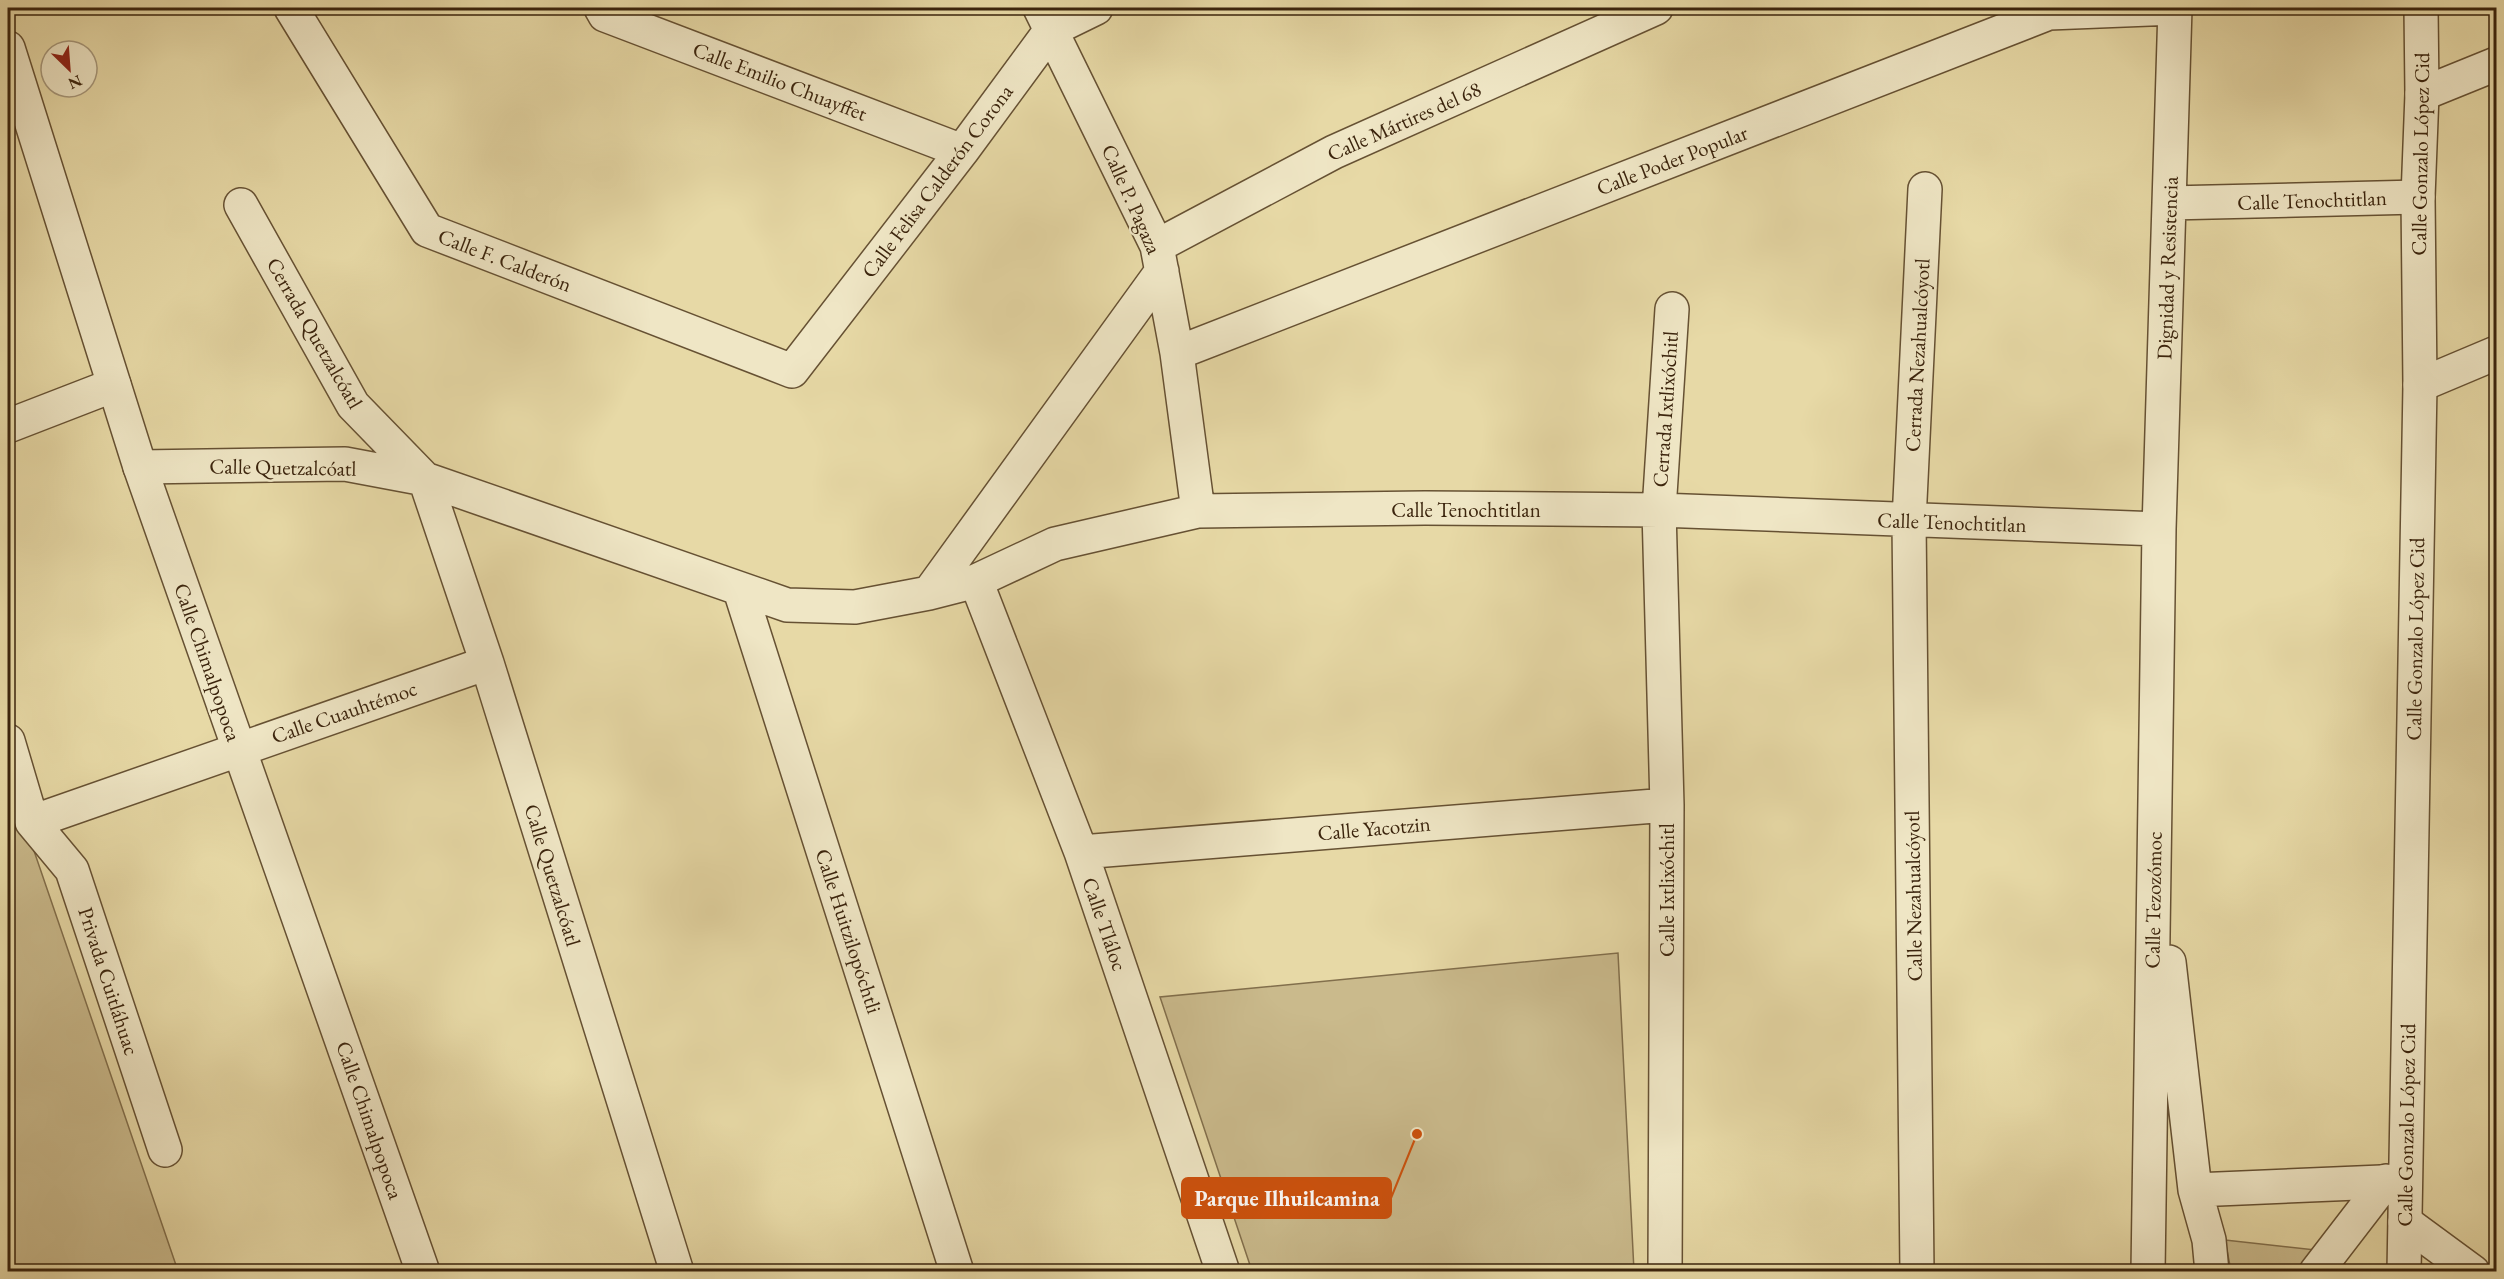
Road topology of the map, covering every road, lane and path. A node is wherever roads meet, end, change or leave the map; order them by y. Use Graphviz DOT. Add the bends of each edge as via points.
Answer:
graph roads {
  1 [pos="291,8"];
  2 [pos="601,8"];
  3 [pos="1096,8"];
  4 [pos="1656,8"];
  5 [pos="2175,8"];
  6 [pos="2421,8"];
  7 [pos="1045,19"];
  8 [pos="8,48"];
  9 [pos="2496,64"];
  10 [pos="2422,94"];
  11 [pos="962,151"];
  12 [pos="1925,189"];
  13 [pos="2418,197"];
  14 [pos="2169,204"];
  15 [pos="241,205"];
  16 [pos="1160,258"];
  17 [pos="1672,309"];
  18 [pos="1178,353"];
  19 [pos="2496,353"];
  20 [pos="792,371"];
  21 [pos="114,385"];
  22 [pos="2420,385"];
  23 [pos="8,426"];
  24 [pos="140,467"];
  25 [pos="425,479"];
  26 [pos="1659,510"];
  27 [pos="1198,512"];
  28 [pos="1909,521"];
  29 [pos="2159,529"];
  30 [pos="976,581"];
  31 [pos="740,590"];
  32 [pos="929,593"];
  33 [pos="787,605"];
  34 [pos="487,663"];
  35 [pos="8,741"];
  36 [pos="239,748"];
  37 [pos="1667,805"];
  38 [pos="32,822"];
  39 [pos="1081,852"];
  40 [pos="2152,888"];
  41 [pos="165,1150"];
  42 [pos="2395,1181"];
  43 [pos="2195,1190"];
  44 [pos="2405,1221"];
  45 [pos="423,1272"];
  46 [pos="677,1272"];
  47 [pos="957,1272"];
  48 [pos="1223,1272"];
  49 [pos="1665,1272"];
  50 [pos="1917,1272"];
  51 [pos="2148,1272"];
  52 [pos="2212,1272"];
  53 [pos="2316,1272"];
  54 [pos="2404,1272"];
  55 [pos="2473,1272"];
  1 -- 20 [label="street, Calle F. Calderón" via="427,230"];
  2 -- 11 [label="street, Calle Emilio Chuayffet" via="605,15"];
  3 -- 7 [label="street, Calle Felisa Calderón Corona"];
  4 -- 16 [label="street, Calle Mártires del 68" via="1334,152"];
  5 -- 14 [label="street, Dignidad y Resistencia"];
  5 -- 18 [label="street, Calle Poder Popular" via="2049,13"];
  6 -- 10 [label="street, Calle Gonzalo López Cid"];
  7 -- 11 [label="street, Calle Felisa Calderón Corona"];
  7 -- 16 [label="street, Calle P. Pagaza"];
  8 -- 21 [label="street, Calle Chimalpopoca"];
  9 -- 10 [label="street"];
  10 -- 13 [label="street, Calle Gonzalo López Cid"];
  11 -- 20 [label="street, Calle Felisa Calderón Corona"];
  12 -- 28 [label="street, Cerrada Nezahualcóyotl"];
  13 -- 14 [label="street, Calle Tenochtitlan"];
  13 -- 22 [label="street, Calle Gonzalo López Cid"];
  14 -- 29 [label="street, Dignidad y Resistencia"];
  15 -- 25 [label="street, Cerrada Quetzalcóatl" via="353,405"];
  16 -- 18 [label="street, Calle P. Pagaza"];
  16 -- 32 [label="street"];
  17 -- 26 [label="street, Cerrada Ixtlixóchitl"];
  18 -- 27 [label="street, Calle P. Pagaza"];
  19 -- 22 [label="street"];
  21 -- 23 [label="street"];
  21 -- 24 [label="street, Calle Chimalpopoca"];
  22 -- 42 [label="street, Calle Gonzalo López Cid"];
  24 -- 25 [label="street, Calle Quetzalcóatl" via="345,464"];
  24 -- 36 [label="street, Calle Chimalpopoca"];
  25 -- 31 [label="street, Calle Quetzalcóatl"];
  25 -- 34 [label="street, Calle Quetzalcóatl"];
  26 -- 27 [label="street, Calle Tenochtitlan" via="1425,508"];
  26 -- 28 [label="street, Calle Tenochtitlan"];
  26 -- 37 [label="street, Calle Ixtlixóchitl"];
  27 -- 30 [label="street, Calle Tenochtitlan" via="1055,544"];
  28 -- 29 [label="street, Calle Tenochtitlan"];
  28 -- 50 [label="street, Calle Nezahualcóyotl"];
  29 -- 40 [label="street, Calle Tezozómoc"];
  30 -- 32 [label="street, Calle Tenochtitlan"];
  30 -- 39 [label="street, Calle Tláloc"];
  31 -- 33 [label="street, Calle Quetzalcóatl"];
  31 -- 47 [label="street, Calle Huitzilopóchtli"];
  32 -- 33 [label="street, Calle Tenochtitlan" via="855,607"];
  34 -- 36 [label="street, Calle Cuauhtémoc"];
  34 -- 46 [label="street, Calle Quetzalcóatl"];
  35 -- 38 [label="street"];
  36 -- 38 [label="street, Calle Cuauhtémoc"];
  36 -- 45 [label="street, Calle Chimalpopoca"];
  37 -- 39 [label="street, Calle Yacotzin"];
  37 -- 49 [label="street, Calle Ixtlixóchitl"];
  38 -- 41 [label="street, Privada Cuitláhuac" via="72,870"];
  39 -- 48 [label="street, Calle Tláloc"];
  40 -- 43 [label="street" via="2167,939"];
  40 -- 51 [label="street, Calle Tezozómoc"];
  42 -- 43 [label="street"];
  42 -- 44 [label="street, Calle Gonzalo López Cid"];
  42 -- 53 [label="street"];
  43 -- 52 [label="street" via="2209,1240"];
  44 -- 54 [label="street, Calle Gonzalo López Cid"];
  44 -- 55 [label="street"];
}
